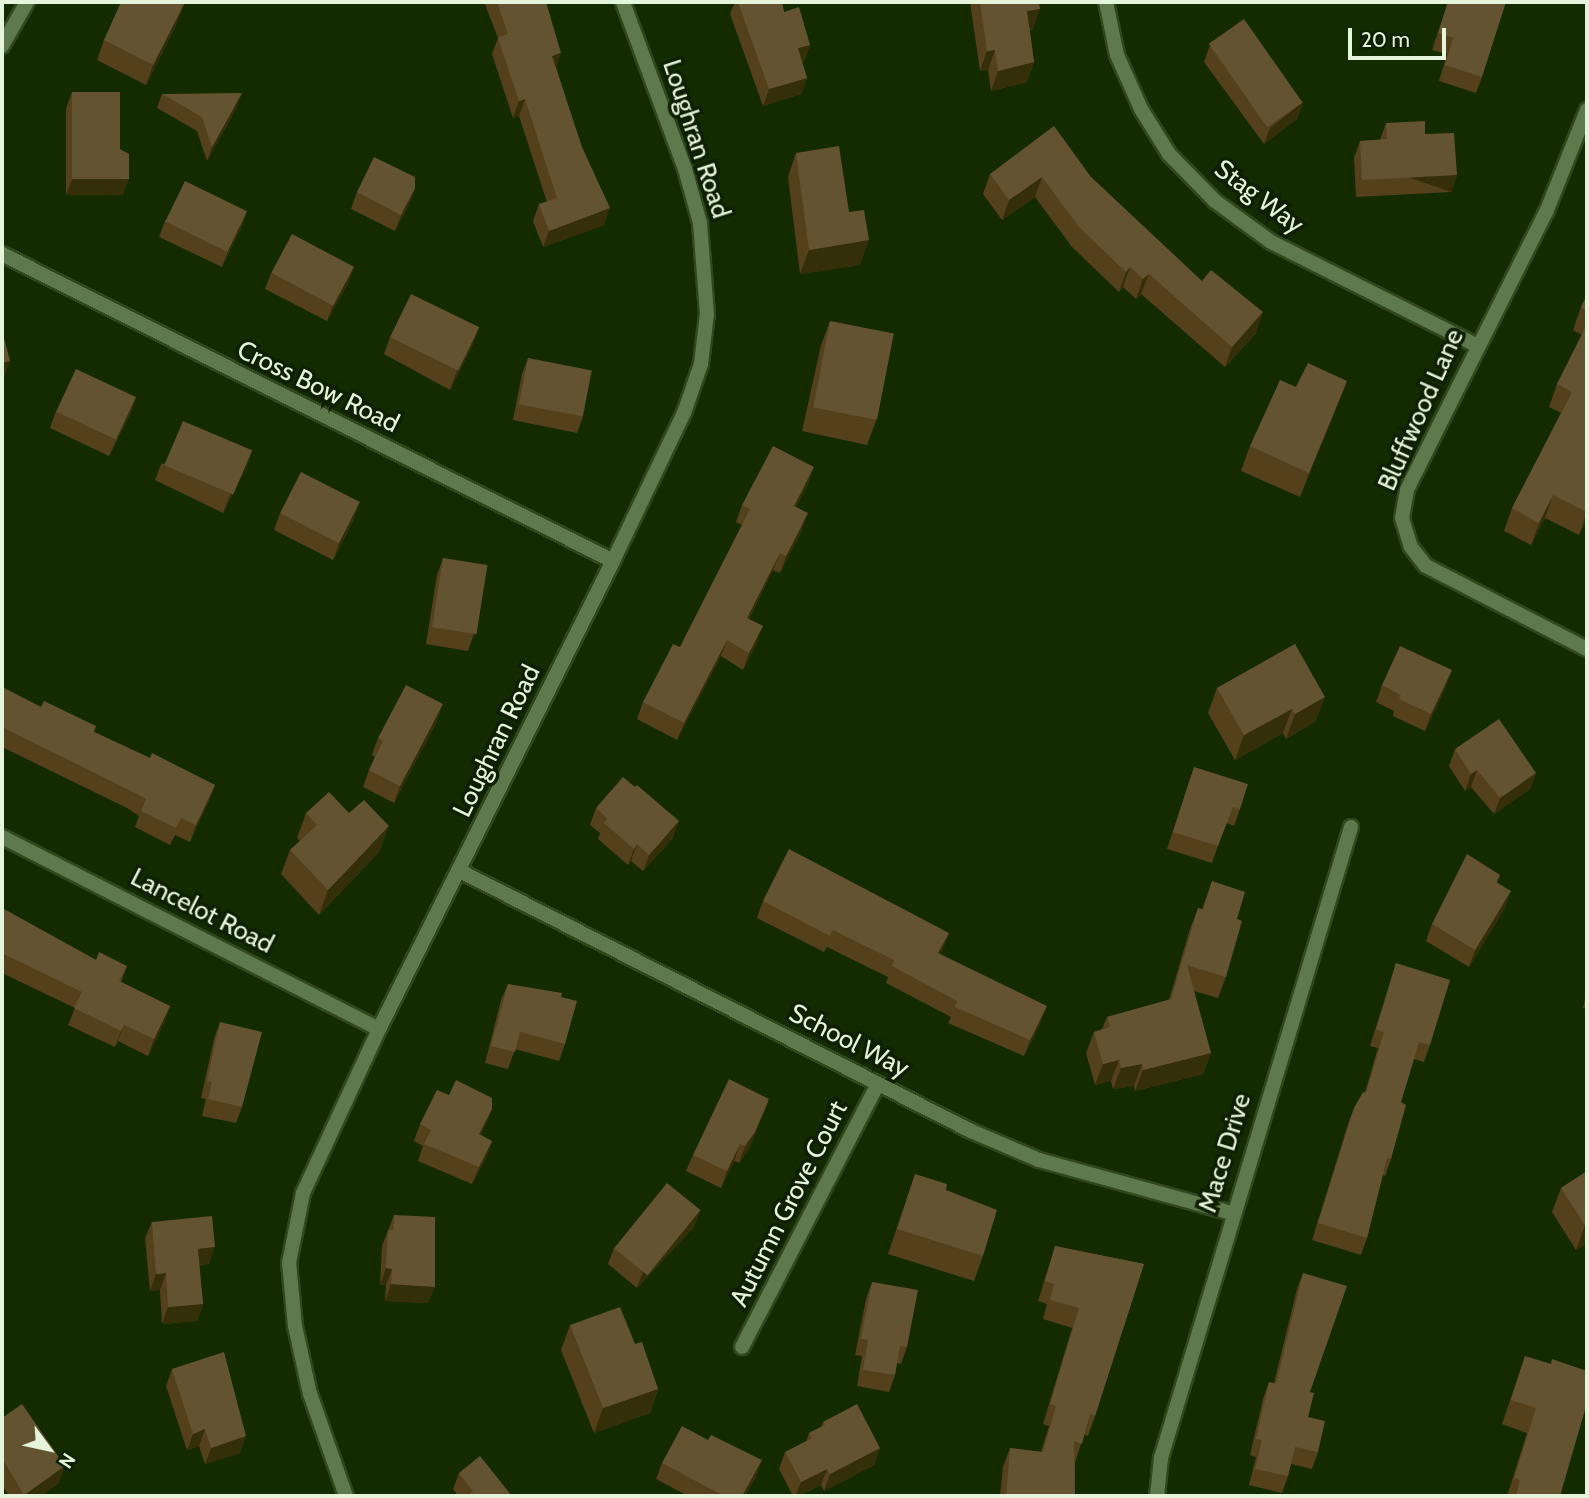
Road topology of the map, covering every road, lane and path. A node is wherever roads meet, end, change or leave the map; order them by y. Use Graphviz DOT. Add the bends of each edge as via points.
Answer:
graph roads {
  1 [pos="27,2"];
  2 [pos="623,2"];
  3 [pos="1106,2"];
  4 [pos="2,46"];
  5 [pos="1587,110"];
  6 [pos="2,254"];
  7 [pos="1476,345"];
  8 [pos="613,561"];
  9 [pos="1587,649"];
  10 [pos="1351,827"];
  11 [pos="2,837"];
  12 [pos="460,871"];
  13 [pos="379,1029"];
  14 [pos="878,1084"];
  15 [pos="1232,1213"];
  16 [pos="742,1347"];
  17 [pos="346,1496"];
  18 [pos="1157,1496"];
  1 -- 4 [label="street"];
  2 -- 8 [label="street, Loughran Road" via="685,169 700,223 707,314 701,364 684,413"];
  3 -- 7 [label="street, Stag Way" via="1117,55 1141,109 1170,154 1215,201 1271,242"];
  5 -- 7 [label="street, Bluffwood Lane" via="1547,210"];
  6 -- 8 [label="street, Cross Bow Road"];
  7 -- 9 [label="street, Bluffwood Lane" via="1407,490 1402,518 1411,547 1426,566 1450,581"];
  8 -- 12 [label="street, Loughran Road"];
  10 -- 15 [label="street, Mace Drive"];
  11 -- 13 [label="street, Lancelot Road"];
  12 -- 13 [label="street, Loughran Road"];
  12 -- 14 [label="street, School Way"];
  13 -- 17 [label="street, Loughran Road" via="303,1193 289,1263 295,1326 310,1394"];
  14 -- 15 [label="street, School Way" via="1039,1160"];
  14 -- 16 [label="street, Autumn Grove Court"];
  15 -- 18 [label="street, Mace Drive" via="1161,1458"];
}
